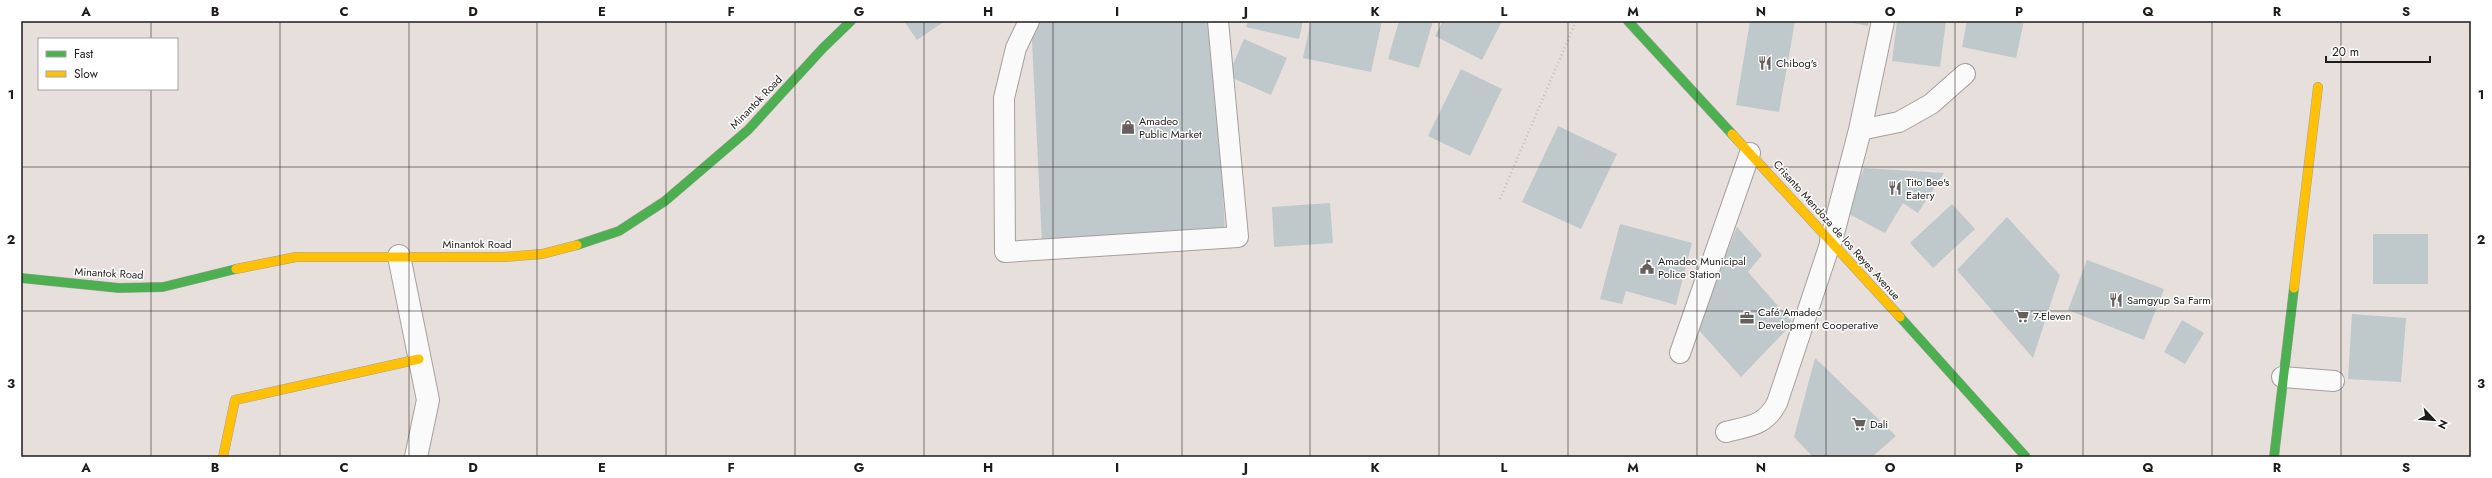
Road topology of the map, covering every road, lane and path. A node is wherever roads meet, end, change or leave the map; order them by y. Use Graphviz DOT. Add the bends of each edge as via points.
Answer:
graph roads {
  1 [pos="851,21"];
  2 [pos="1029,21"];
  3 [pos="1218,21"];
  4 [pos="1576,21"];
  5 [pos="1628,21"];
  6 [pos="1883,21"];
  7 [pos="1965,74"];
  8 [pos="2318,87"];
  9 [pos="1860,130"];
  10 [pos="1750,153"];
  11 [pos="1500,199"];
  12 [pos="1831,240"];
  13 [pos="399,256"];
  14 [pos="21,278"];
  15 [pos="1680,353"];
  16 [pos="420,359"];
  17 [pos="2282,377"];
  18 [pos="2334,381"];
  19 [pos="1726,432"];
  20 [pos="223,457"];
  21 [pos="416,457"];
  22 [pos="2026,457"];
  23 [pos="2274,457"];
  1 -- 13 [label="street, Minantok Road" via="748,130 666,201 619,231 542,254 504,257"];
  2 -- 3 [label="lane" via="1016,48 1004,98 1005,252 1238,237"];
  4 -- 11 [label="path"];
  5 -- 10 [label="street, Crisanto Mendoza de los Reyes Avenue"];
  6 -- 9 [label="street"];
  7 -- 9 [label="lane" via="1931,104 1899,122"];
  8 -- 17 [label="street"];
  9 -- 12 [label="street"];
  10 -- 12 [label="street, Crisanto Mendoza de los Reyes Avenue"];
  10 -- 15 [label="lane"];
  12 -- 19 [label="lane" via="1777,403 1770,415 1759,423"];
  12 -- 22 [label="street, Crisanto Mendoza de los Reyes Avenue"];
  13 -- 14 [label="street, Minantok Road" via="296,257 224,271 163,287 120,288"];
  13 -- 16 [label="street"];
  16 -- 20 [label="street" via="235,400"];
  16 -- 21 [label="street" via="428,400"];
  17 -- 18 [label="lane"];
  17 -- 23 [label="street"];
}
